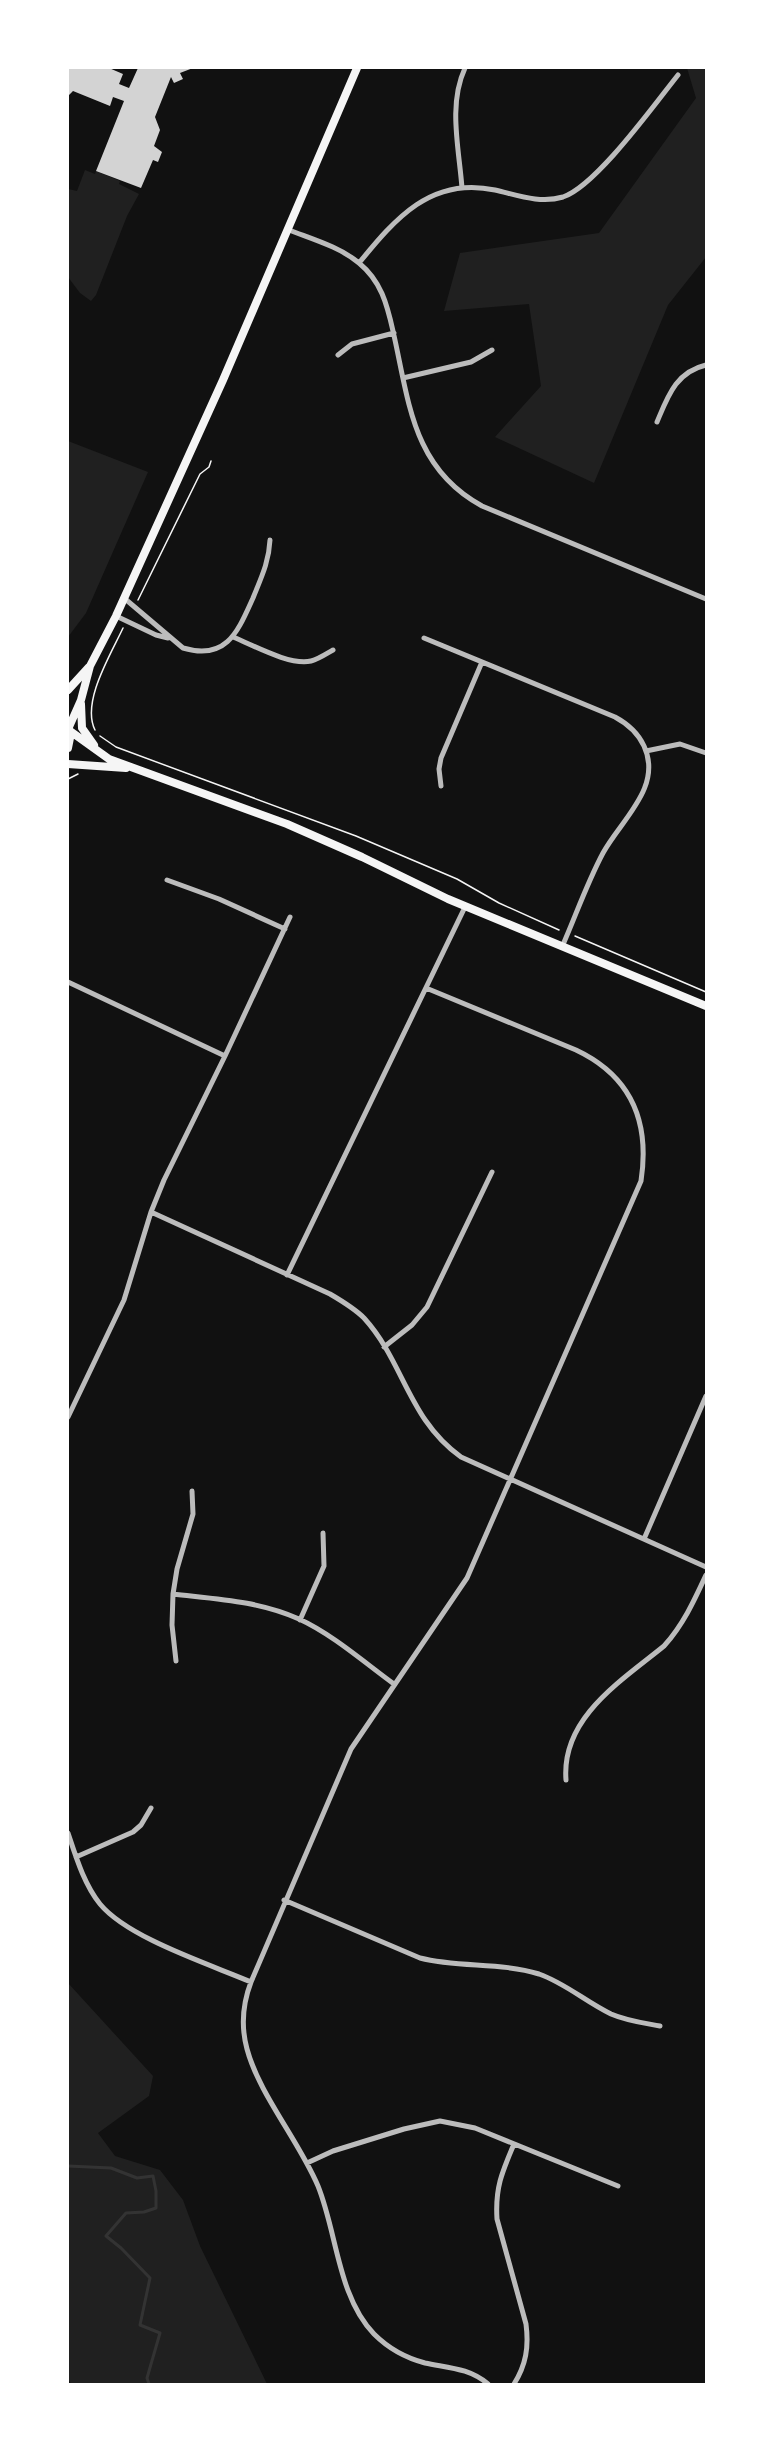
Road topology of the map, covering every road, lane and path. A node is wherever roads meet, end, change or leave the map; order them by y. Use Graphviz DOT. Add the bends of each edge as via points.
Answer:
graph roads {
  1 [pos="357,68"];
  2 [pos="465,68"];
  3 [pos="678,75"];
  4 [pos="462,188"];
  5 [pos="289,230"];
  6 [pos="359,263"];
  7 [pos="394,333"];
  8 [pos="492,350"];
  9 [pos="338,355"];
  10 [pos="706,365"];
  11 [pos="403,378"];
  12 [pos="657,422"];
  13 [pos="211,461"];
  14 [pos="270,540"];
  15 [pos="124,598"];
  16 [pos="138,598"];
  17 [pos="706,599"];
  18 [pos="116,616"];
  19 [pos="123,630"];
  20 [pos="233,637"];
  21 [pos="424,638"];
  22 [pos="169,639"];
  23 [pos="333,650"];
  24 [pos="482,662"];
  25 [pos="90,666"];
  26 [pos="68,690"];
  27 [pos="81,700"];
  28 [pos="69,727"];
  29 [pos="68,748"];
  30 [pos="646,751"];
  31 [pos="706,753"];
  32 [pos="103,755"];
  33 [pos="68,764"];
  34 [pos="80,769"];
  35 [pos="139,770"];
  36 [pos="68,772"];
  37 [pos="68,779"];
  38 [pos="441,786"];
  39 [pos="167,880"];
  40 [pos="465,907"];
  41 [pos="290,917"];
  42 [pos="285,929"];
  43 [pos="568,934"];
  44 [pos="562,946"];
  45 [pos="68,982"];
  46 [pos="426,988"];
  47 [pos="706,992"];
  48 [pos="706,1006"];
  49 [pos="225,1056"];
  50 [pos="492,1172"];
  51 [pos="151,1212"];
  52 [pos="287,1275"];
  53 [pos="384,1347"];
  54 [pos="706,1396"];
  55 [pos="68,1418"];
  56 [pos="511,1479"];
  57 [pos="192,1491"];
  58 [pos="323,1533"];
  59 [pos="644,1539"];
  60 [pos="706,1567"];
  61 [pos="706,1575"];
  62 [pos="173,1594"];
  63 [pos="300,1620"];
  64 [pos="176,1661"];
  65 [pos="394,1684"];
  66 [pos="566,1780"];
  67 [pos="151,1808"];
  68 [pos="68,1833"];
  69 [pos="76,1857"];
  70 [pos="285,1900"];
  71 [pos="251,1982"];
  72 [pos="660,2026"];
  73 [pos="514,2144"];
  74 [pos="307,2163"];
  75 [pos="618,2186"];
  76 [pos="488,2385"];
  77 [pos="514,2385"];
  1 -- 5 [label="main road"];
  2 -- 4 [label="street" via="455,109"];
  3 -- 4 [label="street" via="595,175 575,191 545,200 492,189"];
  4 -- 6 [label="street" via="434,195 412,207 393,222"];
  5 -- 6 [label="street"];
  5 -- 15 [label="main road"];
  6 -- 7 [label="street" via="382,291"];
  7 -- 9 [label="street" via="352,344"];
  7 -- 11 [label="street"];
  8 -- 11 [label="street" via="471,362"];
  10 -- 12 [label="street" via="681,376"];
  11 -- 17 [label="street" via="416,431 427,454 441,475 466,496"];
  13 -- 16 [label="path" via="200,474"];
  14 -- 20 [label="street" via="269,561"];
  15 -- 18 [label="main road"];
  15 -- 22 [label="street"];
  18 -- 22 [label="street"];
  18 -- 25 [label="main road"];
  19 -- 43 [label="path" via="98,678 91,717 98,735 116,747 356,836 457,879"];
  20 -- 22 [label="street" via="220,648 204,652 183,648"];
  20 -- 23 [label="street" via="299,662 314,661"];
  21 -- 24 [label="street"];
  24 -- 30 [label="street" via="615,717 636,732"];
  24 -- 38 [label="street" via="441,758"];
  25 -- 26 [label="main road"];
  25 -- 27 [label="main road"];
  27 -- 28 [label="main road"];
  27 -- 32 [label="main road" via="82,728"];
  28 -- 29 [label="main road"];
  28 -- 32 [label="main road"];
  30 -- 31 [label="street" via="680,744"];
  30 -- 43 [label="street" via="649,774 643,794 604,851"];
  32 -- 35 [label="main road"];
  33 -- 34 [label="main road"];
  34 -- 35 [label="main road" via="108,766"];
  34 -- 36 [label="main road"];
  34 -- 37 [label="path"];
  35 -- 40 [label="main road" via="323,839"];
  39 -- 42 [label="street"];
  40 -- 44 [label="main road"];
  40 -- 46 [label="street"];
  41 -- 42 [label="street"];
  42 -- 49 [label="street"];
  43 -- 44 [label="street"];
  43 -- 47 [label="path"];
  44 -- 48 [label="main road"];
  45 -- 49 [label="street"];
  46 -- 52 [label="street"];
  46 -- 56 [label="street" via="596,1060 630,1097 644,1144 642,1181"];
  49 -- 51 [label="street"];
  50 -- 53 [label="street" via="427,1307"];
  51 -- 52 [label="street"];
  51 -- 55 [label="street" via="123,1300"];
  52 -- 53 [label="street" via="354,1309"];
  53 -- 56 [label="street" via="436,1437 461,1457"];
  54 -- 59 [label="street"];
  56 -- 59 [label="street"];
  56 -- 65 [label="street" via="467,1578"];
  57 -- 62 [label="street" via="193,1514"];
  58 -- 63 [label="street" via="322,1575"];
  59 -- 60 [label="street"];
  61 -- 66 [label="street" via="674,1635 591,1709 566,1754"];
  62 -- 63 [label="street" via="242,1601"];
  62 -- 64 [label="street"];
  63 -- 65 [label="street"];
  65 -- 70 [label="street" via="351,1749"];
  67 -- 69 [label="street" via="133,1832"];
  68 -- 69 [label="street"];
  69 -- 71 [label="street" via="100,1904 125,1926"];
  70 -- 71 [label="street"];
  70 -- 72 [label="street" via="420,1958 536,1973 609,2013"];
  71 -- 74 [label="street" via="244,2004 247,2050 256,2074"];
  73 -- 74 [label="street" via="475,2128 440,2121 333,2151"];
  73 -- 75 [label="street"];
  73 -- 77 [label="street" via="496,2194 497,2219 528,2340 525,2360"];
  74 -- 76 [label="street" via="319,2188 351,2297 367,2326 403,2355 462,2369"];
}
